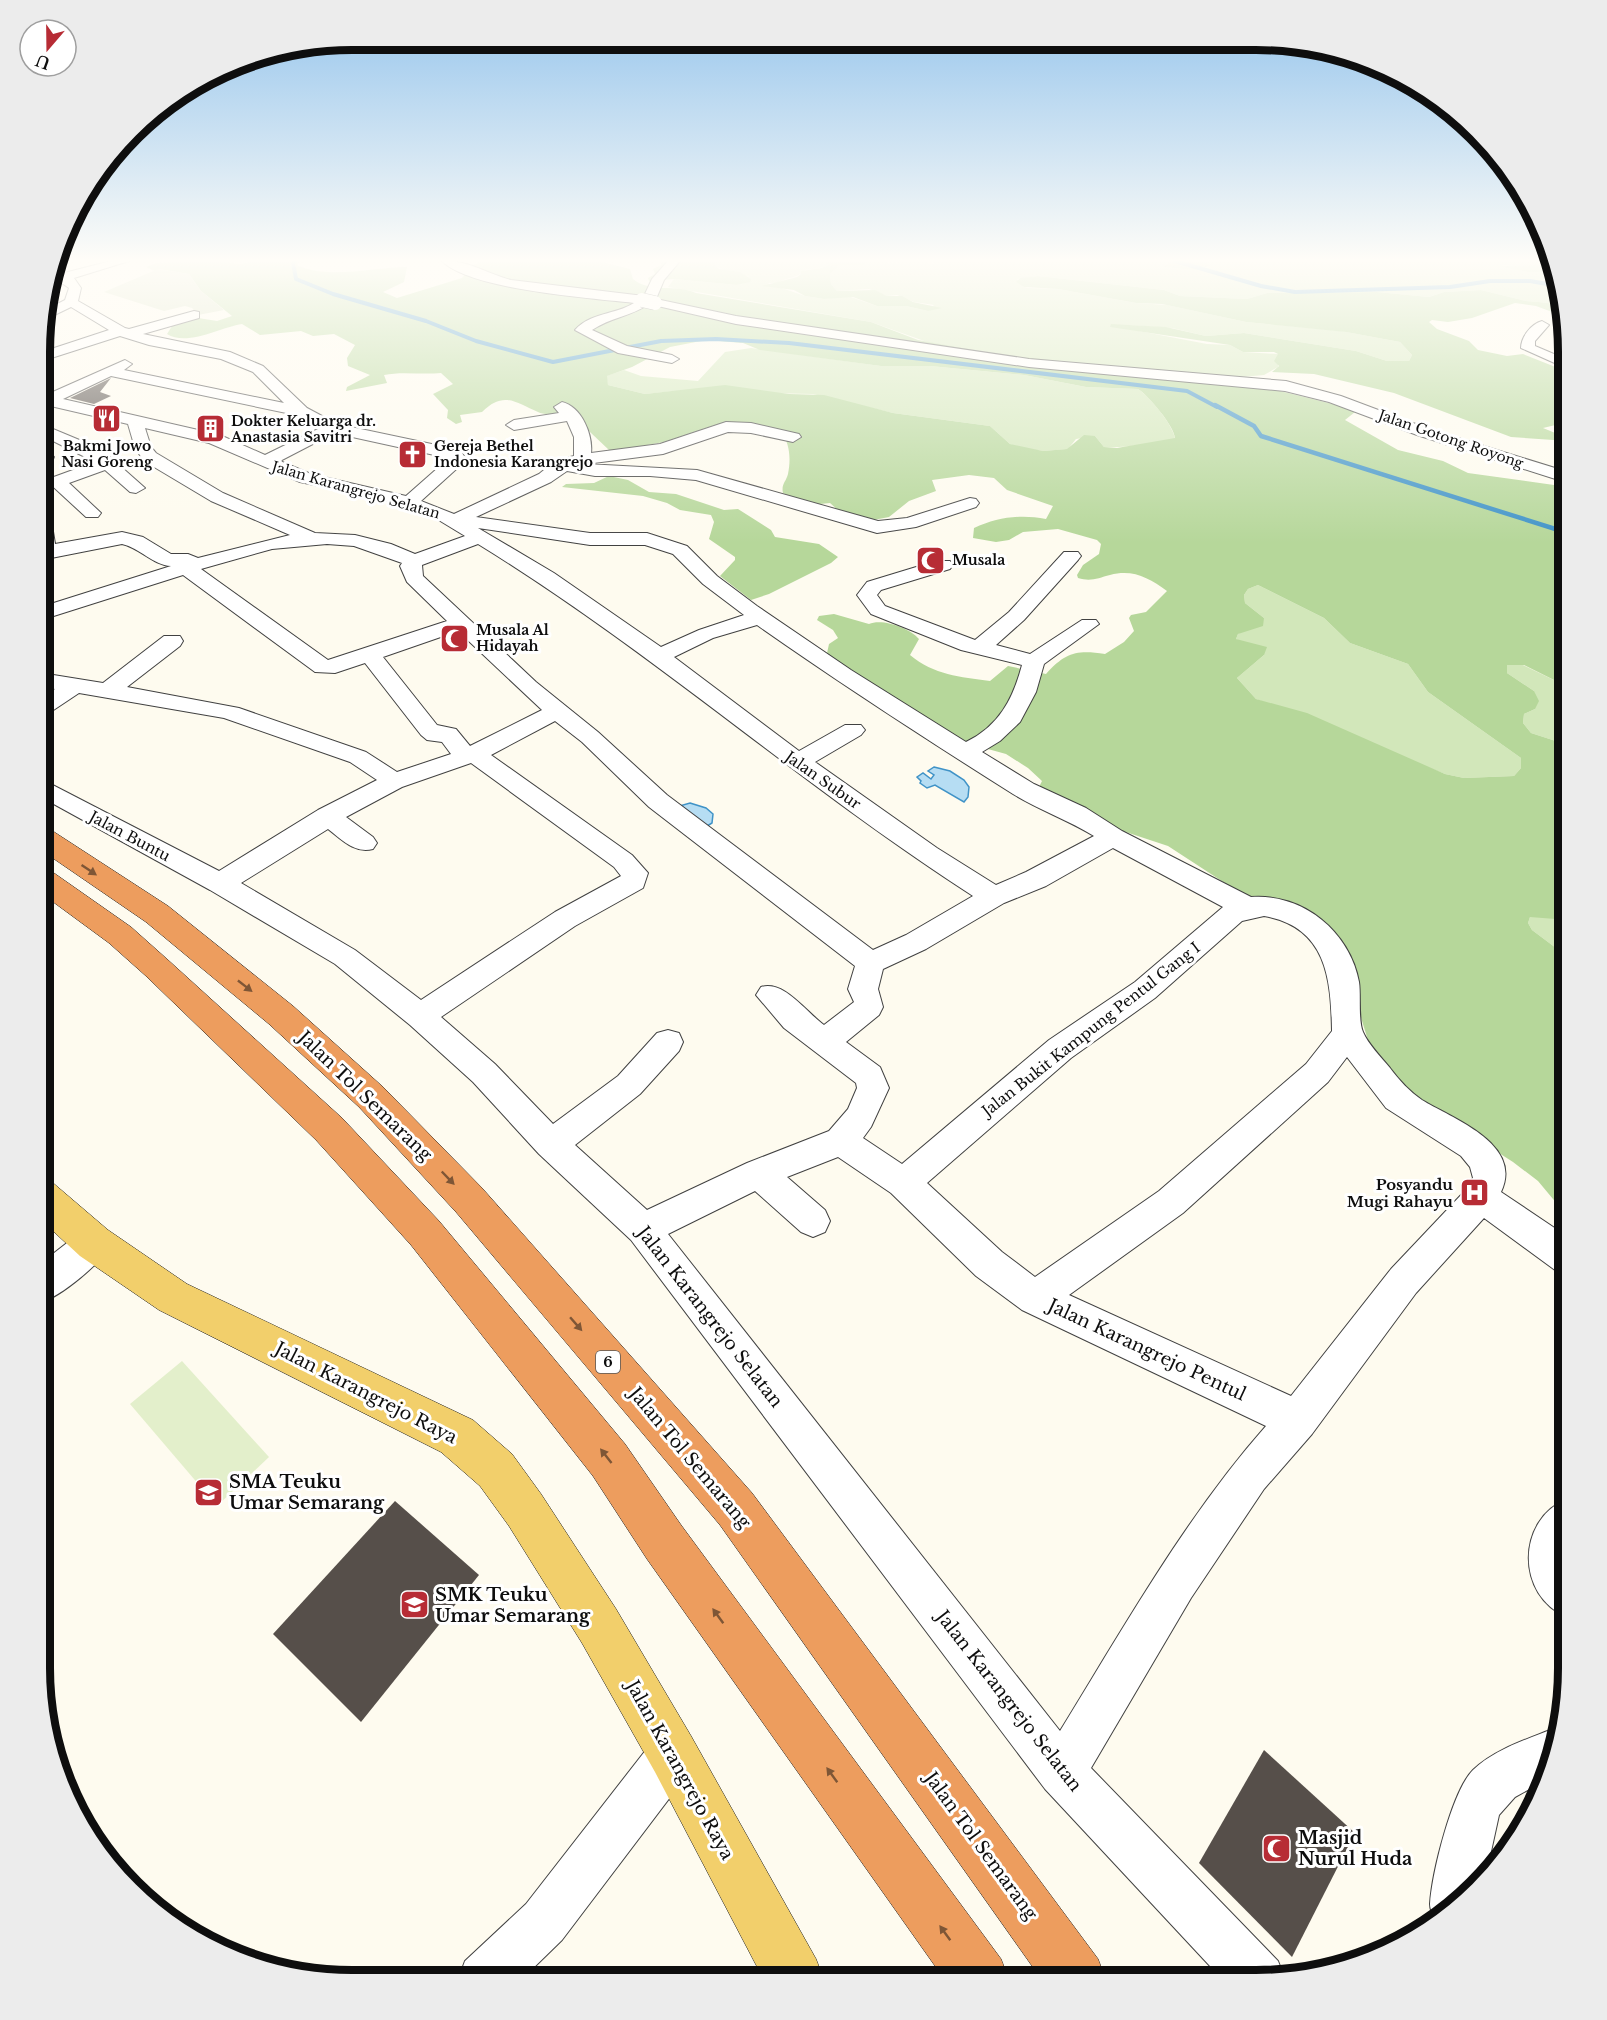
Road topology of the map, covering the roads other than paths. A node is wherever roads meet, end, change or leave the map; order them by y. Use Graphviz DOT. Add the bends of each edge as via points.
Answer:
graph roads {
  1 [pos="145,355"];
  2 [pos="195,355"];
  3 [pos="219,355"];
  4 [pos="652,355"];
  5 [pos="978,355"];
  6 [pos="672,359"];
  7 [pos="180,361"];
  8 [pos="162,367"];
  9 [pos="108,371"];
  10 [pos="138,377"];
  11 [pos="49,402"];
  12 [pos="49,403"];
  13 [pos="301,411"];
  14 [pos="135,420"];
  15 [pos="514,424"];
  16 [pos="332,428"];
  17 [pos="49,432"];
  18 [pos="793,437"];
  19 [pos="581,460"];
  20 [pos="264,462"];
  21 [pos="108,463"];
  22 [pos="1558,463"];
  23 [pos="561,465"];
  24 [pos="1545,471"];
  25 [pos="1558,475"];
  26 [pos="49,485"];
  27 [pos="136,488"];
  28 [pos="409,502"];
  29 [pos="970,503"];
  30 [pos="92,513"];
  31 [pos="455,521"];
  32 [pos="314,537"];
  33 [pos="480,537"];
  34 [pos="49,552"];
  35 [pos="1071,556"];
  36 [pos="415,561"];
  37 [pos="943,565"];
  38 [pos="190,566"];
  39 [pos="49,611"];
  40 [pos="761,617"];
  41 [pos="462,623"];
  42 [pos="1089,624"];
  43 [pos="172,642"];
  44 [pos="979,647"];
  45 [pos="369,654"];
  46 [pos="657,657"];
  47 [pos="1034,661"];
  48 [pos="49,681"];
  49 [pos="75,685"];
  50 [pos="107,691"];
  51 [pos="49,703"];
  52 [pos="557,711"];
  53 [pos="853,730"];
  54 [pos="964,752"];
  55 [pos="470,755"];
  56 [pos="797,762"];
  57 [pos="393,782"];
  58 [pos="49,791"];
  59 [pos="327,816"];
  60 [pos="1113,837"];
  61 [pos="49,842"];
  62 [pos="364,843"];
  63 [pos="220,883"];
  64 [pos="49,884"];
  65 [pos="994,896"];
  66 [pos="1245,906"];
  67 [pos="870,963"];
  68 [pos="771,995"];
  69 [pos="421,1017"];
  70 [pos="1347,1034"];
  71 [pos="825,1041"];
  72 [pos="668,1042"];
  73 [pos="841,1141"];
  74 [pos="551,1144"];
  75 [pos="759,1173"];
  76 [pos="903,1183"];
  77 [pos="1481,1197"];
  78 [pos="49,1203"];
  79 [pos="813,1221"];
  80 [pos="643,1229"];
  81 [pos="94,1243"];
  82 [pos="1558,1251"];
  83 [pos="49,1279"];
  84 [pos="1035,1298"];
  85 [pos="1298,1420"];
  86 [pos="1558,1532"];
  87 [pos="1558,1585"];
  88 [pos="673,1754"];
  89 [pos="1544,1757"];
  90 [pos="1062,1772"];
  91 [pos="1458,1893"];
  92 [pos="494,1970"];
  93 [pos="790,1970"];
  94 [pos="973,1970"];
  95 [pos="1070,1970"];
  96 [pos="1250,1970"];
  1 -- 9 [label="street, Jalan Karangrejo Selatan"];
  2 -- 7 [label="street"];
  3 -- 13 [label="street" via="258,369"];
  4 -- 6 [label="street"];
  5 -- 24 [label="street, Jalan Gotong Royong" via="1286,386"];
  8 -- 10 [label="street"];
  9 -- 10 [label="street"];
  9 -- 11 [label="street, Jalan Karangrejo Selatan"];
  10 -- 13 [label="street"];
  12 -- 14 [label="street, Jalan Karangrejo Selatan"];
  13 -- 16 [label="street"];
  14 -- 20 [label="street, Jalan Karangrejo Selatan" via="214,439"];
  14 -- 32 [label="street" via="146,453 168,469 217,498"];
  15 -- 19 [label="street" via="566,411 583,433"];
  16 -- 20 [label="street, Jalan Karangrejo Selatan"];
  16 -- 28 [label="street" via="454,454 457,459 452,465"];
  17 -- 21 [label="street" via="77,443"];
  18 -- 19 [label="street" via="752,428 726,428 663,449"];
  19 -- 23 [label="street"];
  20 -- 28 [label="street, Jalan Karangrejo Selatan" via="315,480"];
  21 -- 26 [label="street"];
  21 -- 27 [label="street"];
  22 -- 24 [label="street"];
  23 -- 29 [label="street" via="596,471 698,475 877,527 909,523"];
  23 -- 31 [label="street" via="545,478"];
  24 -- 25 [label="street, Jalan Gotong Royong"];
  26 -- 30 [label="street"];
  28 -- 31 [label="street, Jalan Karangrejo Selatan"];
  31 -- 33 [label="street, Jalan Karangrejo Selatan"];
  31 -- 40 [label="street" via="590,539 657,541 680,550 710,580"];
  32 -- 36 [label="street" via="360,541"];
  32 -- 38 [label="street" via="253,545"];
  33 -- 36 [label="street"];
  33 -- 46 [label="street, Jalan Subur"];
  34 -- 38 [label="street" via="122,538 167,560 188,560"];
  35 -- 44 [label="street" via="1022,613"];
  36 -- 41 [label="street" via="410,566 414,578"];
  37 -- 44 [label="street" via="874,586 867,595 869,600 887,615"];
  38 -- 39 [label="street"];
  38 -- 45 [label="street" via="320,666 330,667"];
  40 -- 46 [label="street" via="706,634"];
  40 -- 54 [label="street"];
  41 -- 45 [label="street"];
  41 -- 52 [label="street"];
  42 -- 47 [label="street"];
  43 -- 50 [label="street"];
  44 -- 47 [label="street"];
  45 -- 55 [label="street" via="429,730 435,735 448,735"];
  46 -- 56 [label="street, Jalan Subur"];
  47 -- 54 [label="street" via="1025,693 1009,722 991,739"];
  48 -- 49 [label="street"];
  49 -- 50 [label="street"];
  49 -- 51 [label="street"];
  50 -- 57 [label="street" via="194,704 288,731 364,760"];
  52 -- 55 [label="street"];
  52 -- 67 [label="street" via="590,736 658,801"];
  53 -- 56 [label="street"];
  54 -- 60 [label="street"];
  55 -- 57 [label="street"];
  55 -- 69 [label="street" via="588,835 635,873 633,881 565,919"];
  56 -- 65 [label="street, Jalan Subur"];
  57 -- 59 [label="street"];
  58 -- 63 [label="street, Jalan Buntu"];
  59 -- 62 [label="street"];
  59 -- 63 [label="street"];
  60 -- 65 [label="street" via="1036,879"];
  60 -- 66 [label="street"];
  61 -- 95 [label="highway, Jalan Tol Semarang / 6, one-way" via="166,921 281,1015 371,1097 469,1200 736,1509"];
  63 -- 69 [label="street, Jalan Karangrejo Selatan" via="345,957"];
  94 -- 64 [label="highway, one-way" via="609,1460 425,1233 330,1129 158,968"];
  65 -- 67 [label="street" via="916,942"];
  66 -- 70 [label="street" via="1264,904 1284,909 1301,918 1334,950 1342,969"];
  66 -- 76 [label="street, Jalan Bukit Kampung Pentul Gang I" via="1145,990 1060,1049"];
  67 -- 71 [label="street" via="863,989 868,1007"];
  68 -- 71 [label="street" via="795,1020"];
  69 -- 74 [label="street, Jalan Karangrejo Selatan" via="484,1072"];
  70 -- 77 [label="street" via="1396,1098 1468,1142 1482,1155 1491,1173"];
  70 -- 84 [label="street" via="1317,1074 1171,1202"];
  71 -- 73 [label="street" via="869,1076 873,1088 860,1117"];
  72 -- 74 [label="street" via="629,1085"];
  73 -- 75 [label="street"];
  73 -- 76 [label="street, Jalan Karangrejo Pentul"];
  74 -- 80 [label="street, Jalan Karangrejo Selatan"];
  75 -- 79 [label="street"];
  75 -- 80 [label="street"];
  76 -- 84 [label="street, Jalan Karangrejo Pentul" via="989,1264"];
  77 -- 82 [label="street"];
  77 -- 85 [label="street" via="1438,1241"];
  78 -- 81 [label="main road, Jalan Karangrejo Raya"];
  80 -- 90 [label="street, Jalan Karangrejo Selatan"];
  81 -- 83 [label="street"];
  81 -- 88 [label="main road, Jalan Karangrejo Raya" via="181,1301 457,1436 496,1470 599,1626"];
  84 -- 85 [label="street, Jalan Karangrejo Pentul"];
  85 -- 90 [label="street" via="1250,1475 1189,1564"];
  86 -- 87 [label="street" via="1551,1541 1548,1568"];
  88 -- 92 [label="street" via="544,1922"];
  88 -- 93 [label="main road, Jalan Karangrejo Raya"];
  89 -- 91 [label="street" via="1499,1779 1484,1795 1476,1811"];
  90 -- 96 [label="street, Jalan Karangrejo Selatan"];
}
